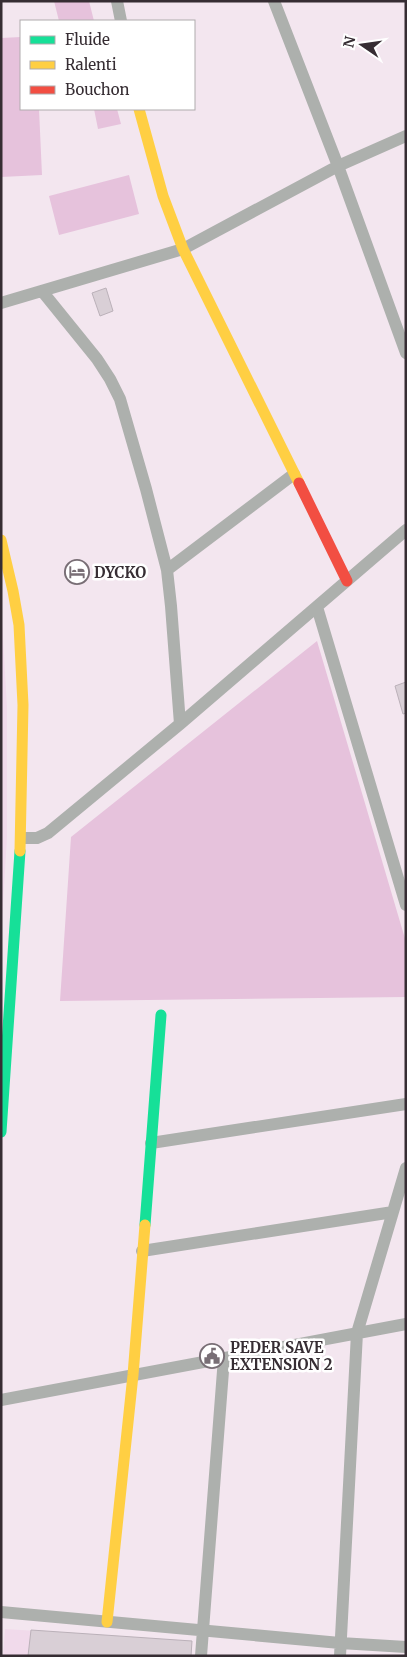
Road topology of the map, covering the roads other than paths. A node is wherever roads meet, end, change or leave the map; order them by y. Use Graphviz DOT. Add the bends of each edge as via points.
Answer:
graph roads {
  1 [pos="117,1"];
  2 [pos="274,1"];
  3 [pos="121,20"];
  4 [pos="139,110"];
  5 [pos="406,136"];
  6 [pos="338,166"];
  7 [pos="183,249"];
  8 [pos="42,291"];
  9 [pos="1,303"];
  10 [pos="405,351"];
  11 [pos="294,474"];
  12 [pos="406,530"];
  13 [pos="1,540"];
  14 [pos="167,570"];
  15 [pos="347,581"];
  16 [pos="317,607"];
  17 [pos="180,724"];
  18 [pos="22,838"];
  19 [pos="406,905"];
  20 [pos="161,1015"];
  21 [pos="406,1104"];
  22 [pos="1,1132"];
  23 [pos="151,1143"];
  24 [pos="406,1168"];
  25 [pos="393,1212"];
  26 [pos="142,1251"];
  27 [pos="406,1324"];
  28 [pos="357,1333"];
  29 [pos="224,1358"];
  30 [pos="133,1375"];
  31 [pos="1,1400"];
  32 [pos="1,1612"];
  33 [pos="107,1622"];
  34 [pos="203,1630"];
  35 [pos="406,1647"];
  36 [pos="340,1649"];
  37 [pos="201,1656"];
  1 -- 3 [label="street"];
  2 -- 6 [label="street"];
  4 -- 7 [label="street" via="163,196"];
  5 -- 6 [label="street"];
  6 -- 7 [label="street"];
  6 -- 10 [label="street"];
  7 -- 8 [label="street"];
  7 -- 11 [label="street"];
  8 -- 9 [label="street"];
  8 -- 14 [label="street" via="97,358 120,399"];
  11 -- 14 [label="street"];
  11 -- 15 [label="street"];
  12 -- 15 [label="street"];
  13 -- 18 [label="street" via="14,591 21,655"];
  14 -- 17 [label="street"];
  15 -- 16 [label="street"];
  16 -- 17 [label="street"];
  16 -- 19 [label="street"];
  17 -- 18 [label="street" via="48,833 37,838"];
  18 -- 22 [label="street"];
  20 -- 23 [label="street"];
  21 -- 23 [label="street"];
  23 -- 26 [label="street"];
  24 -- 25 [label="street"];
  25 -- 26 [label="street"];
  25 -- 28 [label="street"];
  26 -- 30 [label="street"];
  27 -- 28 [label="street"];
  28 -- 29 [label="street"];
  28 -- 36 [label="street"];
  29 -- 30 [label="street"];
  29 -- 34 [label="street"];
  30 -- 31 [label="street"];
  30 -- 33 [label="street"];
  32 -- 33 [label="street"];
  33 -- 34 [label="street"];
  34 -- 36 [label="street"];
  34 -- 37 [label="street"];
  35 -- 36 [label="street"];
}
